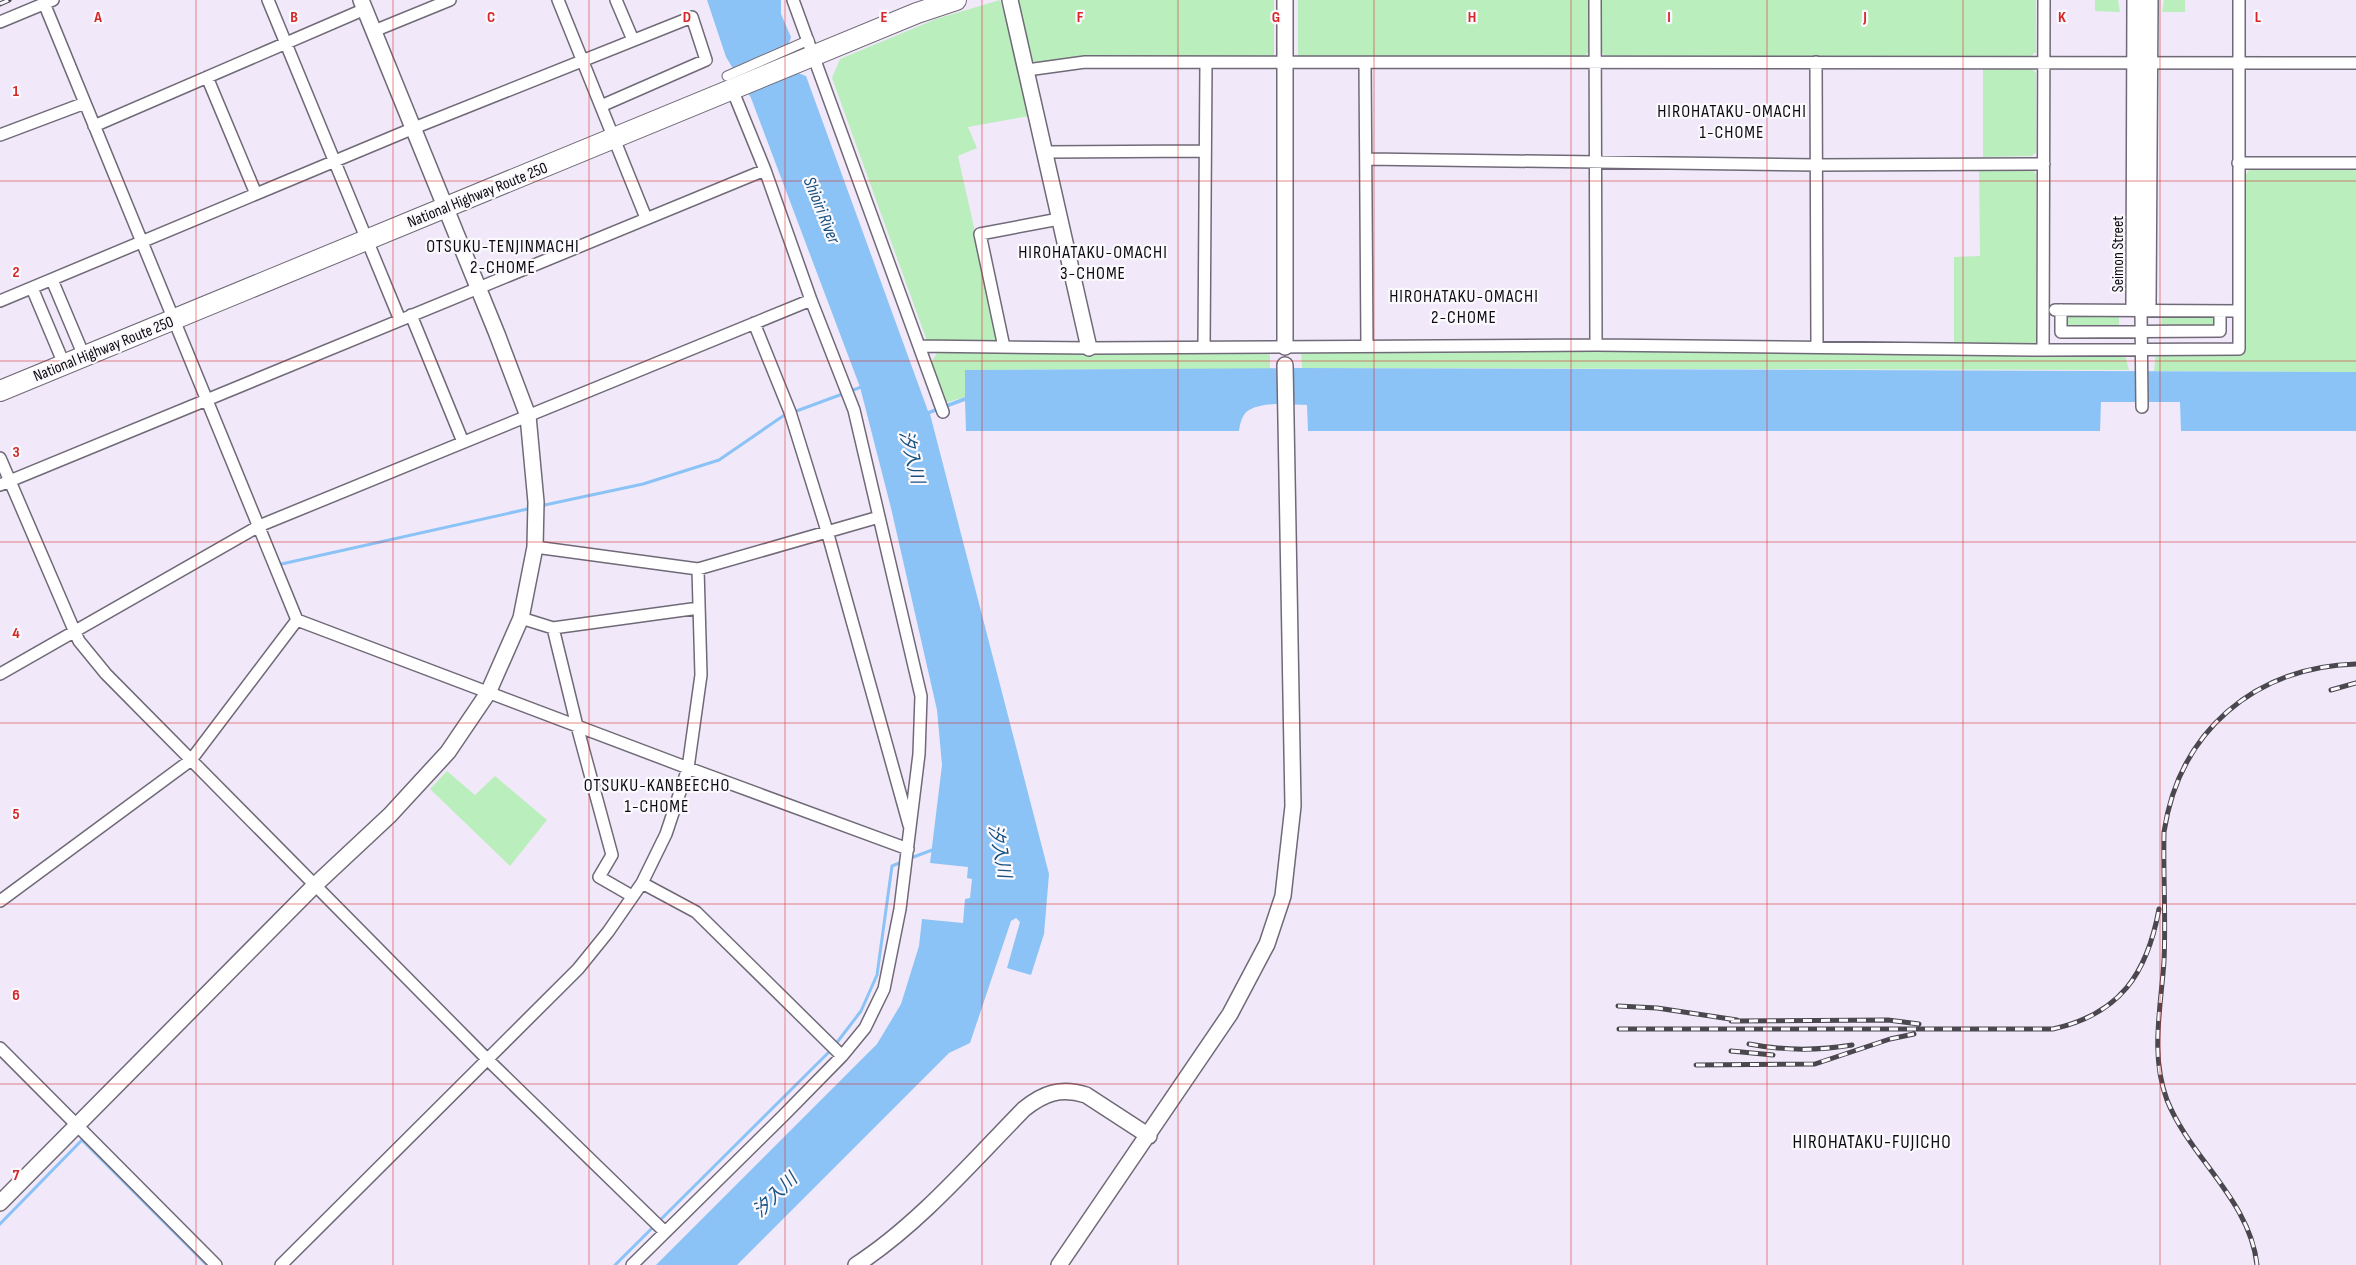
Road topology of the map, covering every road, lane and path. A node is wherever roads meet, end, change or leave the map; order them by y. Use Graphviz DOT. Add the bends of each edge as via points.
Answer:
graph roads {
  1 [pos="268,0"];
  2 [pos="450,0"];
  3 [pos="558,0"];
  4 [pos="616,0"];
  5 [pos="793,0"];
  6 [pos="956,0"];
  7 [pos="1010,0"];
  8 [pos="1285,0"];
  9 [pos="1595,0"];
  10 [pos="2044,0"];
  11 [pos="2136,0"];
  12 [pos="2150,0"];
  13 [pos="2238,0"];
  14 [pos="48,2"];
  15 [pos="363,5"];
  16 [pos="0,22"];
  17 [pos="374,31"];
  18 [pos="633,40"];
  19 [pos="286,43"];
  20 [pos="811,47"];
  21 [pos="582,60"];
  22 [pos="1595,62"];
  23 [pos="1816,62"];
  24 [pos="2044,62"];
  25 [pos="1206,63"];
  26 [pos="1285,63"];
  27 [pos="1365,63"];
  28 [pos="2143,63"];
  29 [pos="2238,63"];
  30 [pos="2356,63"];
  31 [pos="1027,70"];
  32 [pos="207,77"];
  33 [pos="729,82"];
  34 [pos="85,103"];
  35 [pos="601,106"];
  36 [pos="94,126"];
  37 [pos="414,128"];
  38 [pos="0,135"];
  39 [pos="613,138"];
  40 [pos="1205,151"];
  41 [pos="1046,152"];
  42 [pos="1366,159"];
  43 [pos="335,162"];
  44 [pos="1596,163"];
  45 [pos="2238,163"];
  46 [pos="2356,163"];
  47 [pos="2044,164"];
  48 [pos="1816,165"];
  49 [pos="765,170"];
  50 [pos="256,194"];
  51 [pos="446,207"];
  52 [pos="646,218"];
  53 [pos="1059,219"];
  54 [pos="367,239"];
  55 [pos="142,242"];
  56 [pos="52,280"];
  57 [pos="478,286"];
  58 [pos="32,288"];
  59 [pos="811,300"];
  60 [pos="0,301"];
  61 [pos="2044,310"];
  62 [pos="2061,310"];
  63 [pos="2140,311"];
  64 [pos="2220,311"];
  65 [pos="2238,311"];
  66 [pos="406,317"];
  67 [pos="174,319"];
  68 [pos="754,323"];
  69 [pos="2140,332"];
  70 [pos="1596,345"];
  71 [pos="919,346"];
  72 [pos="1366,346"];
  73 [pos="1004,347"];
  74 [pos="1204,347"];
  75 [pos="1285,347"];
  76 [pos="1817,347"];
  77 [pos="1089,348"];
  78 [pos="2140,348"];
  79 [pos="2044,350"];
  80 [pos="84,356"];
  81 [pos="64,364"];
  82 [pos="1286,365"];
  83 [pos="0,390"];
  84 [pos="207,400"];
  85 [pos="2142,406"];
  86 [pos="942,408"];
  87 [pos="528,416"];
  88 [pos="463,442"];
  89 [pos="0,458"];
  90 [pos="5,483"];
  91 [pos="879,517"];
  92 [pos="259,526"];
  93 [pos="826,531"];
  94 [pos="535,547"];
  95 [pos="698,568"];
  96 [pos="699,608"];
  97 [pos="521,618"];
  98 [pos="297,620"];
  99 [pos="553,628"];
  100 [pos="74,630"];
  101 [pos="0,674"];
  102 [pos="488,693"];
  103 [pos="577,726"];
  104 [pos="191,760"];
  105 [pos="688,768"];
  106 [pos="910,831"];
  107 [pos="908,849"];
  108 [pos="642,883"];
  109 [pos="314,886"];
  110 [pos="632,896"];
  111 [pos="0,901"];
  112 [pos="0,1048"];
  113 [pos="842,1056"];
  114 [pos="487,1059"];
  115 [pos="78,1124"];
  116 [pos="1149,1136"];
  117 [pos="0,1203"];
  118 [pos="665,1232"];
  119 [pos="216,1265"];
  120 [pos="281,1265"];
  121 [pos="632,1265"];
  122 [pos="856,1265"];
  123 [pos="1059,1265"];
  1 -- 19 [label="street"];
  2 -- 17 [label="street"];
  3 -- 21 [label="street"];
  4 -- 18 [label="street"];
  5 -- 20 [label="street"];
  6 -- 20 [label="highway, National Highway Route 250"];
  7 -- 31 [label="street"];
  8 -- 26 [label="street"];
  9 -- 22 [label="street"];
  10 -- 24 [label="street"];
  11 -- 28 [label="street, Seimon Street"];
  12 -- 28 [label="street, Seimon Street"];
  13 -- 29 [label="street"];
  14 -- 16 [label="street"];
  14 -- 34 [label="street"];
  15 -- 17 [label="street"];
  15 -- 19 [label="street"];
  17 -- 37 [label="street"];
  18 -- 21 [label="street"];
  18 -- 35 [label="street" via="692,17 706,60"];
  19 -- 32 [label="street"];
  19 -- 43 [label="street"];
  20 -- 33 [label="highway, National Highway Route 250"];
  20 -- 71 [label="street"];
  21 -- 35 [label="street"];
  21 -- 37 [label="street"];
  22 -- 23 [label="street"];
  22 -- 27 [label="street"];
  22 -- 44 [label="street"];
  23 -- 24 [label="street"];
  23 -- 48 [label="street"];
  24 -- 28 [label="street"];
  24 -- 47 [label="street"];
  25 -- 26 [label="street"];
  25 -- 31 [label="street" via="1085,62"];
  25 -- 40 [label="street"];
  26 -- 27 [label="street"];
  26 -- 75 [label="street"];
  27 -- 42 [label="street"];
  28 -- 29 [label="street"];
  28 -- 63 [label="street, Seimon Street" via="2134,304"];
  29 -- 30 [label="street"];
  29 -- 45 [label="street"];
  31 -- 41 [label="street"];
  32 -- 36 [label="street"];
  32 -- 50 [label="street"];
  33 -- 39 [label="highway, National Highway Route 250"];
  33 -- 49 [label="street"];
  34 -- 36 [label="street"];
  34 -- 38 [label="street"];
  35 -- 39 [label="street"];
  36 -- 55 [label="street"];
  37 -- 43 [label="street"];
  37 -- 51 [label="street"];
  39 -- 51 [label="highway, National Highway Route 250"];
  39 -- 52 [label="street"];
  40 -- 41 [label="street"];
  40 -- 74 [label="street"];
  41 -- 53 [label="street"];
  42 -- 44 [label="street"];
  42 -- 72 [label="street"];
  43 -- 50 [label="street"];
  43 -- 54 [label="street"];
  44 -- 48 [label="street"];
  44 -- 70 [label="street"];
  45 -- 46 [label="street"];
  45 -- 65 [label="street"];
  47 -- 48 [label="street"];
  47 -- 61 [label="street"];
  48 -- 76 [label="street"];
  49 -- 52 [label="street"];
  49 -- 59 [label="street"];
  50 -- 55 [label="street"];
  51 -- 54 [label="highway, National Highway Route 250"];
  51 -- 57 [label="street"];
  52 -- 57 [label="street"];
  53 -- 73 [label="street" via="980,234"];
  53 -- 77 [label="street"];
  54 -- 66 [label="street"];
  54 -- 67 [label="highway, National Highway Route 250"];
  55 -- 56 [label="street"];
  55 -- 67 [label="street"];
  56 -- 58 [label="street"];
  56 -- 80 [label="street"];
  57 -- 66 [label="street"];
  57 -- 87 [label="street"];
  58 -- 60 [label="street"];
  58 -- 81 [label="street"];
  59 -- 68 [label="street"];
  59 -- 91 [label="street" via="854,410"];
  61 -- 62 [label="street"];
  61 -- 79 [label="street"];
  62 -- 63 [label="street"];
  62 -- 69 [label="street" via="2061,332"];
  63 -- 64 [label="street"];
  63 -- 69 [label="street"];
  64 -- 65 [label="street"];
  64 -- 69 [label="street" via="2220,331"];
  65 -- 78 [label="street" via="2239,349"];
  66 -- 84 [label="street"];
  66 -- 88 [label="street"];
  67 -- 80 [label="highway, National Highway Route 250"];
  67 -- 84 [label="street"];
  68 -- 87 [label="street"];
  68 -- 93 [label="street" via="790,412"];
  69 -- 78 [label="street"];
  70 -- 72 [label="street"];
  70 -- 76 [label="street"];
  71 -- 73 [label="street"];
  71 -- 86 [label="street"];
  72 -- 75 [label="street"];
  73 -- 77 [label="street"];
  74 -- 75 [label="street"];
  74 -- 77 [label="street"];
  75 -- 82 [label="street"];
  76 -- 79 [label="street"];
  78 -- 79 [label="street"];
  78 -- 85 [label="street"];
  80 -- 81 [label="highway, National Highway Route 250"];
  81 -- 83 [label="highway, National Highway Route 250"];
  82 -- 116 [label="street" via="1293,806 1283,896 1268,944 1230,1014"];
  84 -- 90 [label="street"];
  84 -- 92 [label="street"];
  87 -- 88 [label="street"];
  87 -- 94 [label="street" via="536,502"];
  88 -- 92 [label="street"];
  89 -- 90 [label="street"];
  90 -- 100 [label="street"];
  91 -- 93 [label="street"];
  91 -- 106 [label="street" via="921,696 919,754"];
  92 -- 98 [label="street"];
  92 -- 100 [label="street"];
  93 -- 95 [label="street"];
  93 -- 106 [label="street"];
  94 -- 95 [label="street"];
  94 -- 97 [label="street"];
  95 -- 96 [label="street"];
  96 -- 99 [label="street"];
  96 -- 105 [label="street" via="701,675"];
  97 -- 99 [label="street"];
  97 -- 102 [label="street"];
  98 -- 102 [label="street"];
  98 -- 104 [label="street"];
  99 -- 103 [label="street"];
  100 -- 101 [label="street"];
  100 -- 104 [label="street" via="106,674"];
  102 -- 103 [label="street"];
  102 -- 109 [label="street" via="448,752 390,815"];
  103 -- 105 [label="street"];
  103 -- 110 [label="street" via="612,855 599,877"];
  104 -- 109 [label="street"];
  104 -- 111 [label="street"];
  105 -- 107 [label="street"];
  105 -- 108 [label="street" via="666,834"];
  106 -- 107 [label="street"];
  107 -- 113 [label="street" via="884,989 865,1028"];
  108 -- 110 [label="street"];
  108 -- 113 [label="street" via="696,912"];
  109 -- 114 [label="street"];
  109 -- 115 [label="street"];
  110 -- 114 [label="street" via="578,969"];
  112 -- 115 [label="street"];
  113 -- 118 [label="street"];
  114 -- 118 [label="street"];
  114 -- 120 [label="street"];
  115 -- 117 [label="street"];
  115 -- 119 [label="street"];
  116 -- 122 [label="street" via="1086,1095 1054,1091 1039,1097 904,1229"];
  116 -- 123 [label="street"];
  118 -- 121 [label="street"];
}
